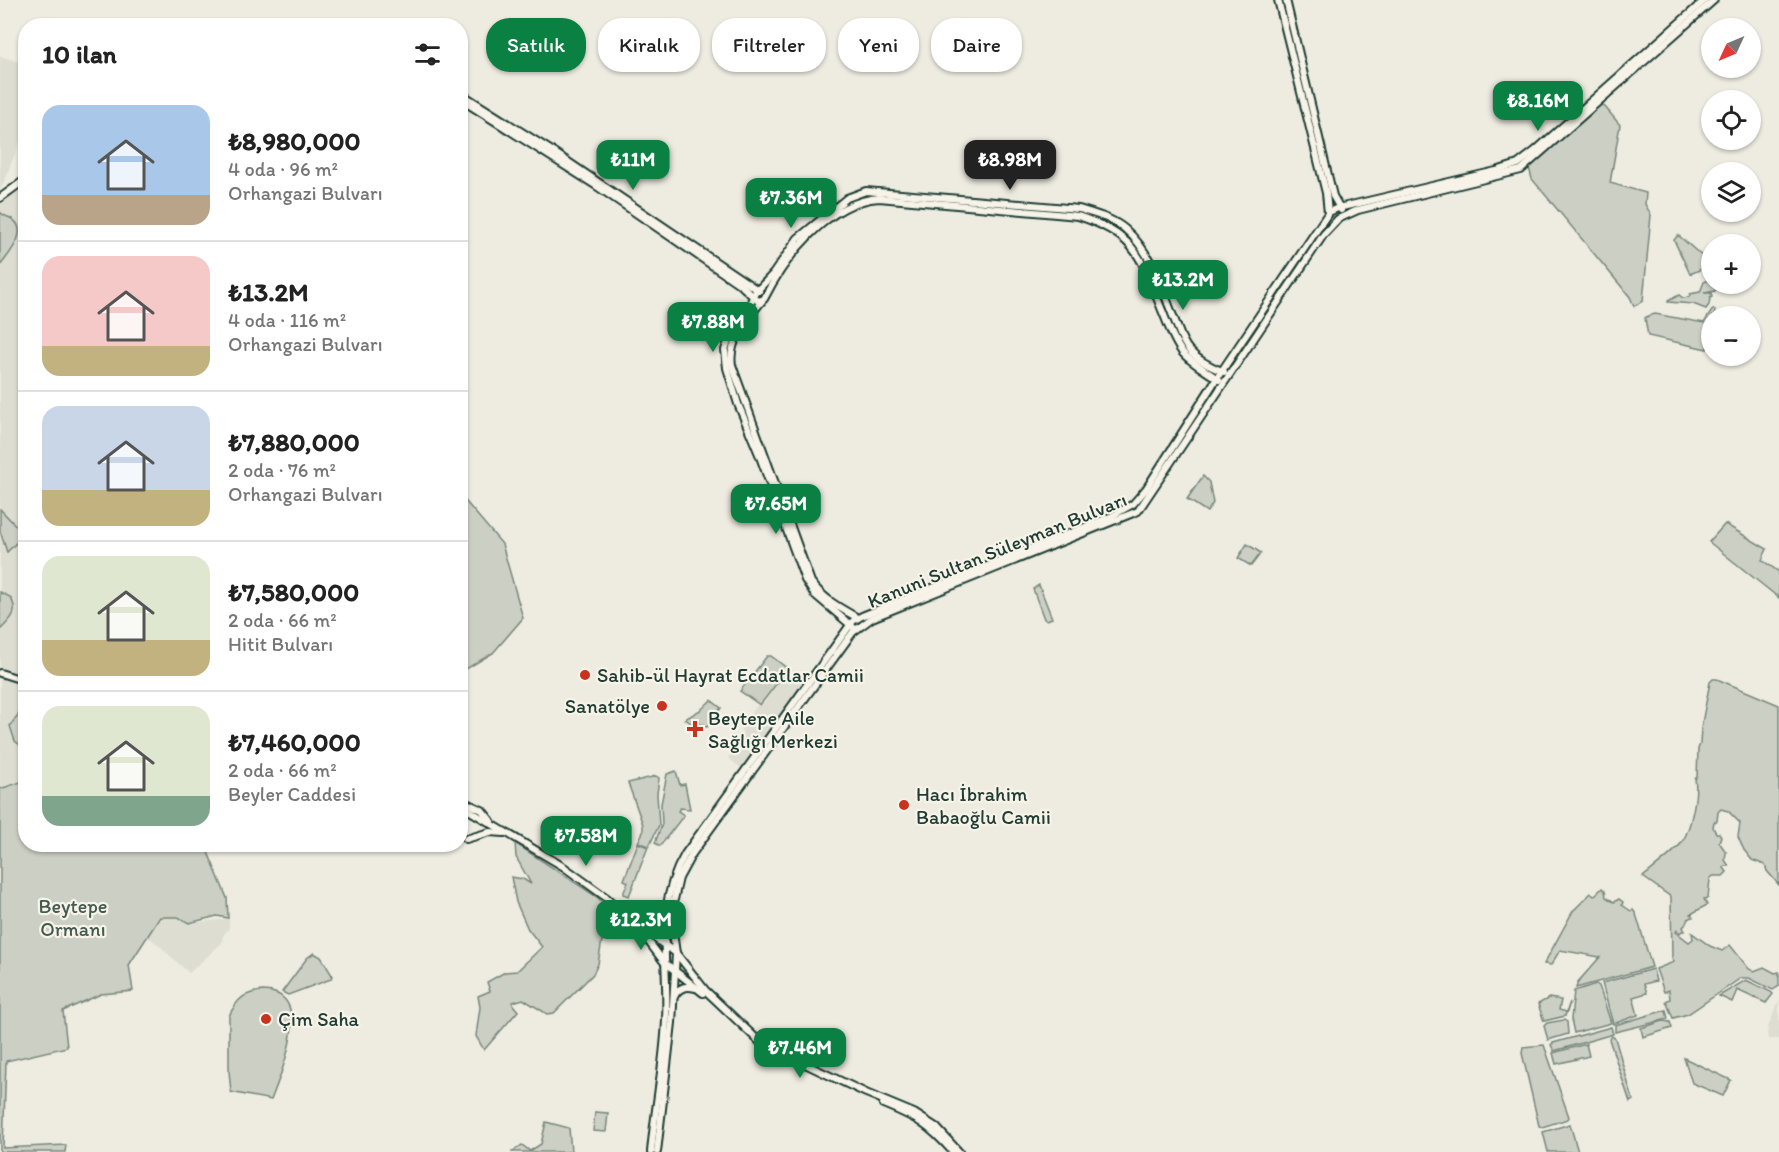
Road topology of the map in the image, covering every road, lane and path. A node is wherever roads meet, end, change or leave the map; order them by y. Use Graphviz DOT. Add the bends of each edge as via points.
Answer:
graph roads {
  1 [pos="1278,0"];
  2 [pos="1286,0"];
  3 [pos="1705,0"];
  4 [pos="1714,0"];
  5 [pos="468,98"];
  6 [pos="468,104"];
  7 [pos="1520,166"];
  8 [pos="18,185"];
  9 [pos="854,194"];
  10 [pos="0,198"];
  11 [pos="861,200"];
  12 [pos="854,203"];
  13 [pos="1339,207"];
  14 [pos="1328,213"];
  15 [pos="1338,219"];
  16 [pos="1146,253"];
  17 [pos="1139,256"];
  18 [pos="756,293"];
  19 [pos="763,299"];
  20 [pos="1222,372"];
  21 [pos="1229,376"];
  22 [pos="1217,378"];
  23 [pos="1225,384"];
  24 [pos="750,413"];
  25 [pos="742,416"];
  26 [pos="1132,504"];
  27 [pos="1141,508"];
  28 [pos="1134,513"];
  29 [pos="858,618"];
  30 [pos="856,626"];
  31 [pos="0,673"];
  32 [pos="18,677"];
  33 [pos="745,776"];
  34 [pos="468,807"];
  35 [pos="513,836"];
  36 [pos="468,838"];
  37 [pos="666,915"];
  38 [pos="637,926"];
  39 [pos="673,936"];
  40 [pos="664,937"];
  41 [pos="663,946"];
  42 [pos="676,953"];
  43 [pos="664,962"];
  44 [pos="675,970"];
  45 [pos="674,986"];
  46 [pos="666,987"];
  47 [pos="699,989"];
  48 [pos="673,1001"];
  49 [pos="863,1094"];
  50 [pos="879,1100"];
  51 [pos="651,1152"];
  52 [pos="657,1152"];
  53 [pos="953,1152"];
  54 [pos="959,1152"];
  1 -- 14 [label="main road"];
  2 -- 13 [label="main road" via="1332,196"];
  3 -- 7 [label="main road, Kanuni Sultan Süleyman Bulvarı"];
  4 -- 7 [label="main road, Kanuni Sultan Süleyman Bulvarı"];
  5 -- 18 [label="main road" via="563,158"];
  6 -- 18 [label="main road"];
  7 -- 13 [label="main road, Kanuni Sultan Süleyman Bulvarı"];
  7 -- 15 [label="main road, Kanuni Sultan Süleyman Bulvarı" via="1358,210"];
  8 -- 10 [label="main road"];
  9 -- 11 [label="main road" via="861,195"];
  9 -- 12 [label="main road" via="850,199"];
  9 -- 16 [label="main road" via="866,191 1079,209 1104,216 1124,228"];
  9 -- 18 [label="main road" via="798,238"];
  11 -- 12 [label="main road"];
  11 -- 17 [label="main road" via="879,198 1078,216 1120,234"];
  12 -- 19 [label="main road" via="801,242"];
  13 -- 14 [label="main road, Kanuni Sultan Süleyman Bulvarı"];
  13 -- 15 [label="main road"];
  14 -- 15 [label="main road" via="1331,219"];
  14 -- 20 [label="main road, Kanuni Sultan Süleyman Bulvarı"];
  15 -- 21 [label="main road, Kanuni Sultan Süleyman Bulvarı" via="1286,287"];
  16 -- 17 [label="main road"];
  16 -- 20 [label="main road" via="1184,343 1199,359"];
  17 -- 22 [label="main road" via="1178,346"];
  18 -- 19 [label="main road" via="756,301"];
  18 -- 25 [label="main road" via="725,350"];
  19 -- 24 [label="main road" via="731,351 732,365"];
  20 -- 21 [label="main road"];
  20 -- 22 [label="main road, Kanuni Sultan Süleyman Bulvarı"];
  21 -- 23 [label="main road, Kanuni Sultan Süleyman Bulvarı"];
  22 -- 23 [label="main road"];
  22 -- 26 [label="main road, Kanuni Sultan Süleyman Bulvarı" via="1146,489"];
  23 -- 27 [label="main road, Kanuni Sultan Süleyman Bulvarı"];
  24 -- 25 [label="main road" via="747,419"];
  24 -- 29 [label="main road" via="812,582 822,596"];
  25 -- 30 [label="main road" via="805,580 814,594"];
  26 -- 27 [label="main road" via="1138,503"];
  26 -- 28 [label="main road" via="1130,510"];
  26 -- 29 [label="main road, Kanuni Sultan Süleyman Bulvarı" via="1104,519"];
  27 -- 28 [label="main road, Kanuni Sultan Süleyman Bulvarı"];
  28 -- 30 [label="main road, Kanuni Sultan Süleyman Bulvarı"];
  29 -- 30 [label="main road, Kanuni Sultan Süleyman Bulvarı" via="861,620"];
  30 -- 33 [label="main road, Kanuni Sultan Süleyman Bulvarı"];
  31 -- 32 [label="main road"];
  33 -- 37 [label="main road, Kanuni Sultan Süleyman Bulvarı" via="682,858 670,888"];
  33 -- 39 [label="main road, Kanuni Sultan Süleyman Bulvarı" via="684,866 673,904"];
  34 -- 35 [label="main road" via="482,810"];
  35 -- 36 [label="main road" via="490,832"];
  35 -- 38 [label="main road" via="599,891"];
  37 -- 38 [label="main road" via="656,925"];
  37 -- 40 [label="main road, Kanuni Sultan Süleyman Bulvarı"];
  38 -- 41 [label="main road"];
  38 -- 43 [label="main road"];
  39 -- 40 [label="main road" via="669,940"];
  39 -- 42 [label="main road, Kanuni Sultan Süleyman Bulvarı"];
  40 -- 41 [label="main road, Kanuni Sultan Süleyman Bulvarı"];
  41 -- 42 [label="main road"];
  41 -- 43 [label="main road, Kanuni Sultan Süleyman Bulvarı"];
  42 -- 44 [label="main road, Kanuni Sultan Süleyman Bulvarı"];
  42 -- 49 [label="main road" via="706,991 757,1040"];
  43 -- 44 [label="main road"];
  43 -- 46 [label="main road, Kanuni Sultan Süleyman Bulvarı"];
  44 -- 45 [label="main road, Kanuni Sultan Süleyman Bulvarı"];
  44 -- 47 [label="main road"];
  45 -- 46 [label="main road" via="670,983"];
  45 -- 48 [label="main road, Kanuni Sultan Süleyman Bulvarı"];
  46 -- 51 [label="main road, Kanuni Sultan Süleyman Bulvarı" via="666,1022"];
  47 -- 48 [label="main road" via="682,988"];
  47 -- 49 [label="main road" via="760,1046"];
  48 -- 52 [label="main road, Kanuni Sultan Süleyman Bulvarı"];
  49 -- 50 [label="main road"];
  50 -- 53 [label="main road" via="921,1121"];
  50 -- 54 [label="main road" via="930,1122"];
}
